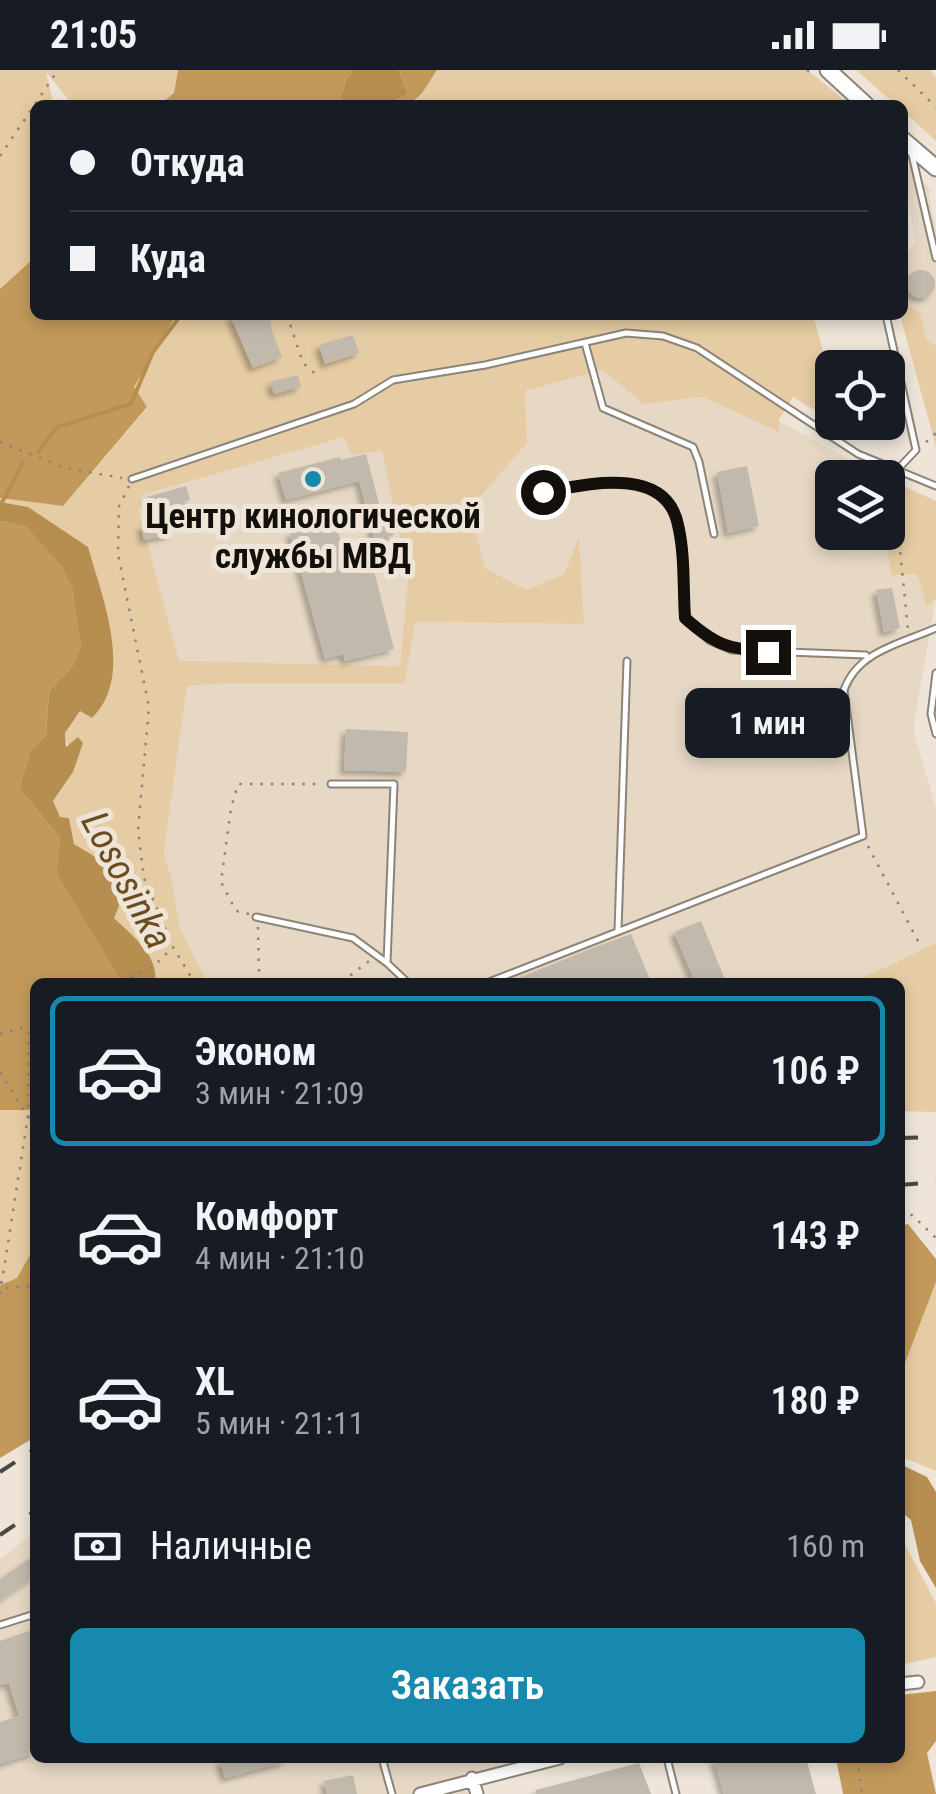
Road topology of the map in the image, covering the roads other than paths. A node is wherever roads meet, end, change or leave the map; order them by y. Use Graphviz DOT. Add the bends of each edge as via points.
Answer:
graph roads {
  1 [pos="828,70"];
  2 [pos="861,100"];
  3 [pos="908,144"];
  4 [pos="908,147"];
  5 [pos="936,168"];
  6 [pos="936,258"];
  7 [pos="887,320"];
  8 [pos="584,343"];
  9 [pos="874,460"];
  10 [pos="905,462"];
  11 [pos="905,472"];
  12 [pos="132,478"];
  13 [pos="936,486"];
  14 [pos="543,492"];
  15 [pos="714,534"];
  16 [pos="936,628"];
  17 [pos="869,655"];
  18 [pos="627,661"];
  19 [pos="936,673"];
  20 [pos="936,734"];
  21 [pos="331,784"];
  22 [pos="256,917"];
  23 [pos="618,930"];
  24 [pos="387,963"];
  25 [pos="402,978"];
  26 [pos="498,978"];
  27 [pos="30,1616"];
  28 [pos="0,1625"];
  29 [pos="918,1682"];
  30 [pos="905,1683"];
  31 [pos="383,1763"];
  32 [pos="523,1763"];
  33 [pos="669,1763"];
  34 [pos="472,1778"];
  35 [pos="392,1794"];
  36 [pos="420,1794"];
  37 [pos="476,1794"];
  38 [pos="676,1794"];
  1 -- 2 [label="main road"];
  3 -- 5 [label="main road"];
  4 -- 6 [label="lane"];
  7 -- 10 [label="lane" via="916,450"];
  8 -- 9 [label="lane" via="626,334 663,336 697,348"];
  8 -- 12 [label="lane" via="393,380 354,404"];
  8 -- 15 [label="lane" via="604,408 693,447"];
  11 -- 13 [label="lane"];
  14 -- 17 [label="lane" via="607,481 663,496 678,521 685,618 709,640 732,650"];
  16 -- 17 [label="lane"];
  17 -- 23 [label="lane" via="850,672 844,690 863,836"];
  18 -- 23 [label="lane"];
  19 -- 20 [label="lane"];
  21 -- 24 [label="lane" via="394,784"];
  22 -- 24 [label="lane" via="354,938"];
  23 -- 26 [label="lane"];
  24 -- 25 [label="lane"];
  27 -- 28 [label="lane"];
  29 -- 30 [label="street"];
  31 -- 35 [label="lane"];
  32 -- 34 [label="street"];
  33 -- 38 [label="lane"];
  34 -- 36 [label="street"];
  34 -- 37 [label="street"];
}
